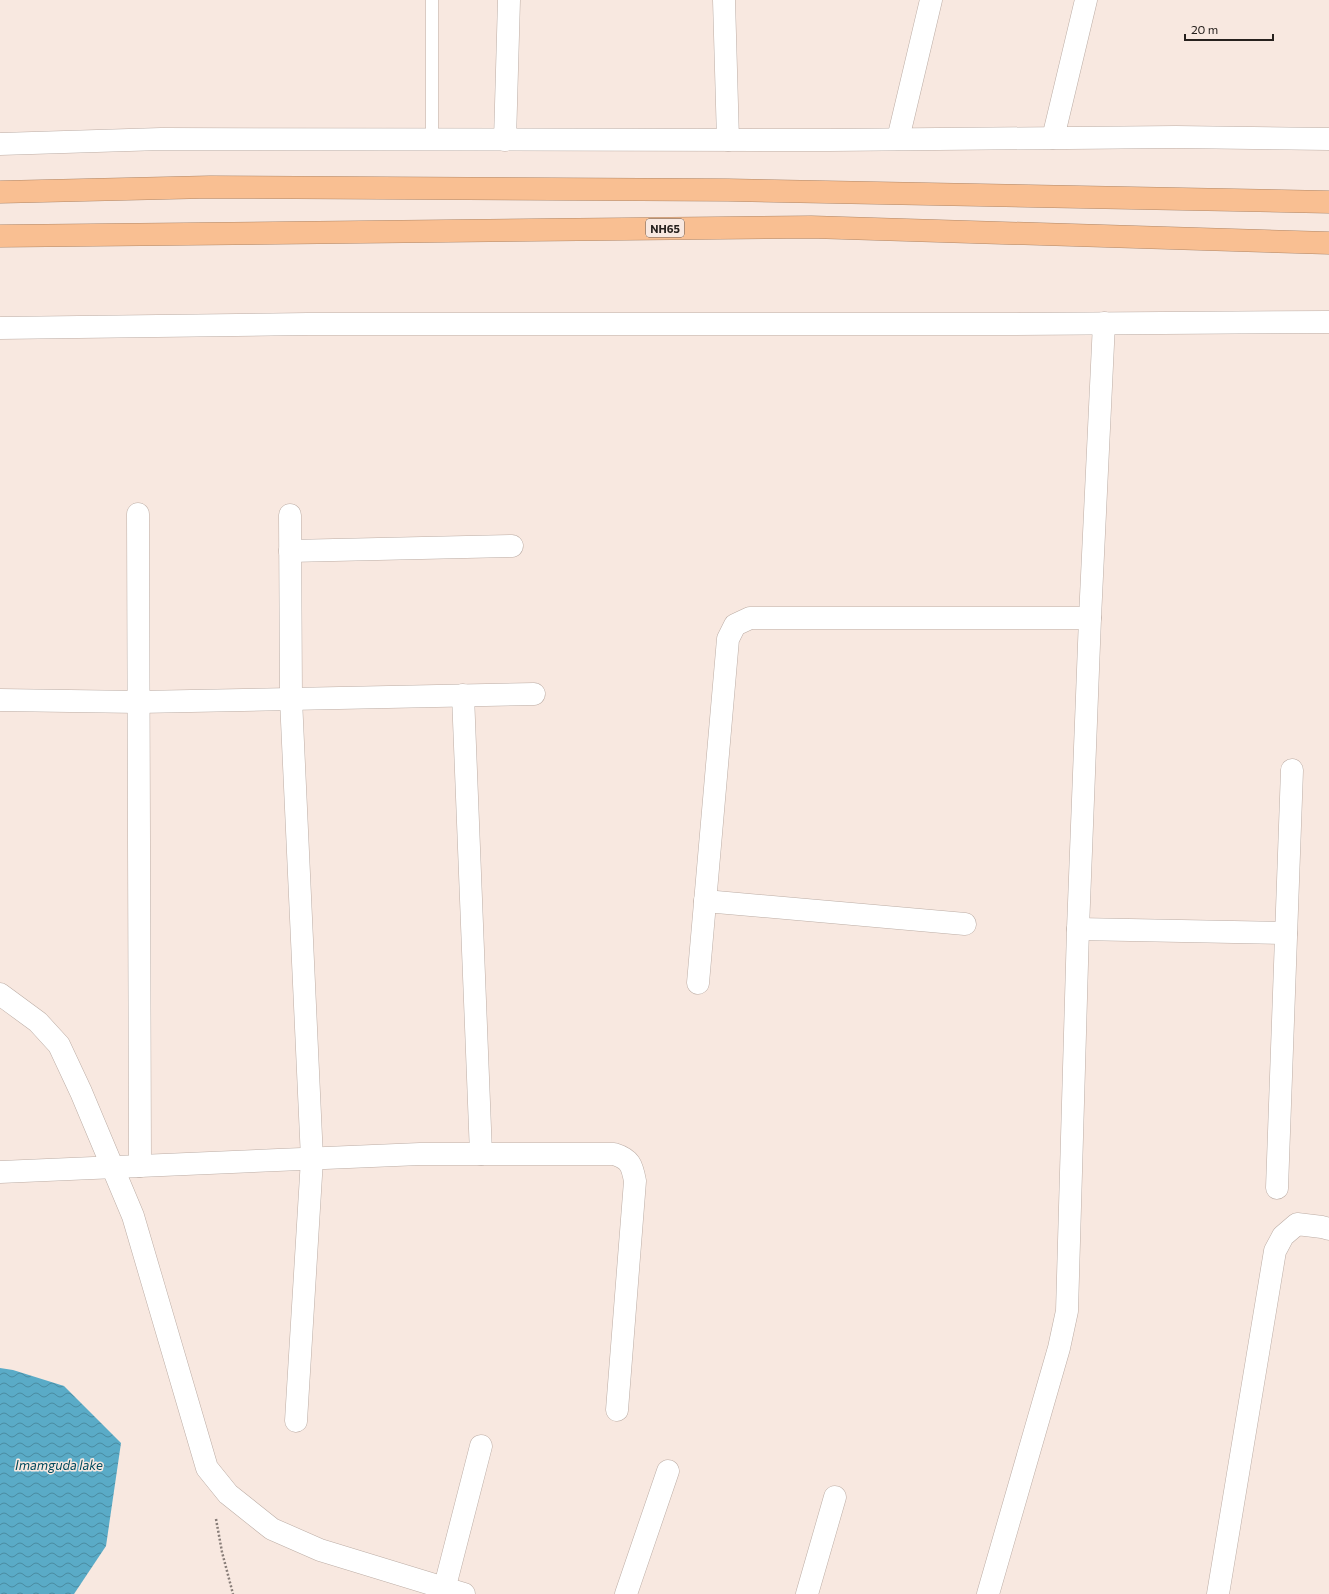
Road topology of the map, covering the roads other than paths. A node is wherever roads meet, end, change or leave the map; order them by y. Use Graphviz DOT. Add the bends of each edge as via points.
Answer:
graph roads {
  1 [pos="432,0"];
  2 [pos="509,0"];
  3 [pos="724,0"];
  4 [pos="931,0"];
  5 [pos="1086,0"];
  6 [pos="1053,138"];
  7 [pos="432,139"];
  8 [pos="898,139"];
  9 [pos="1329,139"];
  10 [pos="505,140"];
  11 [pos="728,140"];
  12 [pos="0,144"];
  13 [pos="0,192"];
  14 [pos="1329,202"];
  15 [pos="0,236"];
  16 [pos="1329,243"];
  17 [pos="1329,322"];
  18 [pos="1104,323"];
  19 [pos="0,328"];
  20 [pos="138,514"];
  21 [pos="290,514"];
  22 [pos="512,546"];
  23 [pos="290,551"];
  24 [pos="1090,618"];
  25 [pos="534,694"];
  26 [pos="463,695"];
  27 [pos="291,699"];
  28 [pos="0,700"];
  29 [pos="139,702"];
  30 [pos="1292,770"];
  31 [pos="705,900"];
  32 [pos="965,924"];
  33 [pos="1078,929"];
  34 [pos="1286,933"];
  35 [pos="698,982"];
  36 [pos="0,994"];
  37 [pos="481,1154"];
  38 [pos="312,1159"];
  39 [pos="112,1166"];
  40 [pos="140,1166"];
  41 [pos="0,1172"];
  42 [pos="1277,1188"];
  43 [pos="1329,1229"];
  44 [pos="617,1410"];
  45 [pos="296,1421"];
  46 [pos="481,1446"];
  47 [pos="668,1471"];
  48 [pos="835,1497"];
  49 [pos="450,1592"];
  50 [pos="626,1594"];
  51 [pos="807,1594"];
  52 [pos="988,1594"];
  53 [pos="1218,1594"];
  1 -- 7 [label="lane"];
  2 -- 10 [label="street"];
  3 -- 11 [label="street"];
  4 -- 8 [label="street"];
  5 -- 6 [label="street"];
  6 -- 8 [label="street"];
  6 -- 9 [label="street"];
  7 -- 10 [label="street"];
  7 -- 12 [label="street" via="169,139"];
  8 -- 11 [label="street"];
  10 -- 11 [label="street"];
  13 -- 14 [label="highway" via="210,187 728,190"];
  15 -- 16 [label="highway, NH65" via="812,227"];
  17 -- 18 [label="street"];
  18 -- 19 [label="street" via="308,324"];
  18 -- 24 [label="street"];
  20 -- 29 [label="street"];
  21 -- 23 [label="street"];
  22 -- 23 [label="street"];
  23 -- 27 [label="street"];
  24 -- 31 [label="street" via="750,618 735,625 728,640"];
  24 -- 33 [label="street"];
  25 -- 26 [label="street"];
  26 -- 27 [label="street"];
  26 -- 37 [label="street"];
  27 -- 29 [label="street"];
  27 -- 38 [label="street"];
  28 -- 29 [label="street"];
  29 -- 40 [label="street"];
  30 -- 34 [label="street"];
  31 -- 32 [label="street"];
  31 -- 35 [label="street"];
  33 -- 34 [label="street"];
  33 -- 52 [label="street" via="1067,1311"];
  34 -- 42 [label="street"];
  36 -- 39 [label="street" via="38,1022 59,1044"];
  37 -- 38 [label="street"];
  37 -- 44 [label="street" via="614,1154 624,1157 632,1166 635,1181"];
  38 -- 40 [label="street"];
  38 -- 45 [label="street"];
  39 -- 40 [label="street"];
  39 -- 41 [label="street"];
  39 -- 49 [label="street" via="133,1216 207,1468 228,1494 272,1529 320,1550"];
  43 -- 53 [label="street" via="1297,1224 1283,1236 1275,1251"];
  46 -- 49 [label="street"];
  47 -- 50 [label="street"];
  48 -- 51 [label="street"];
}
